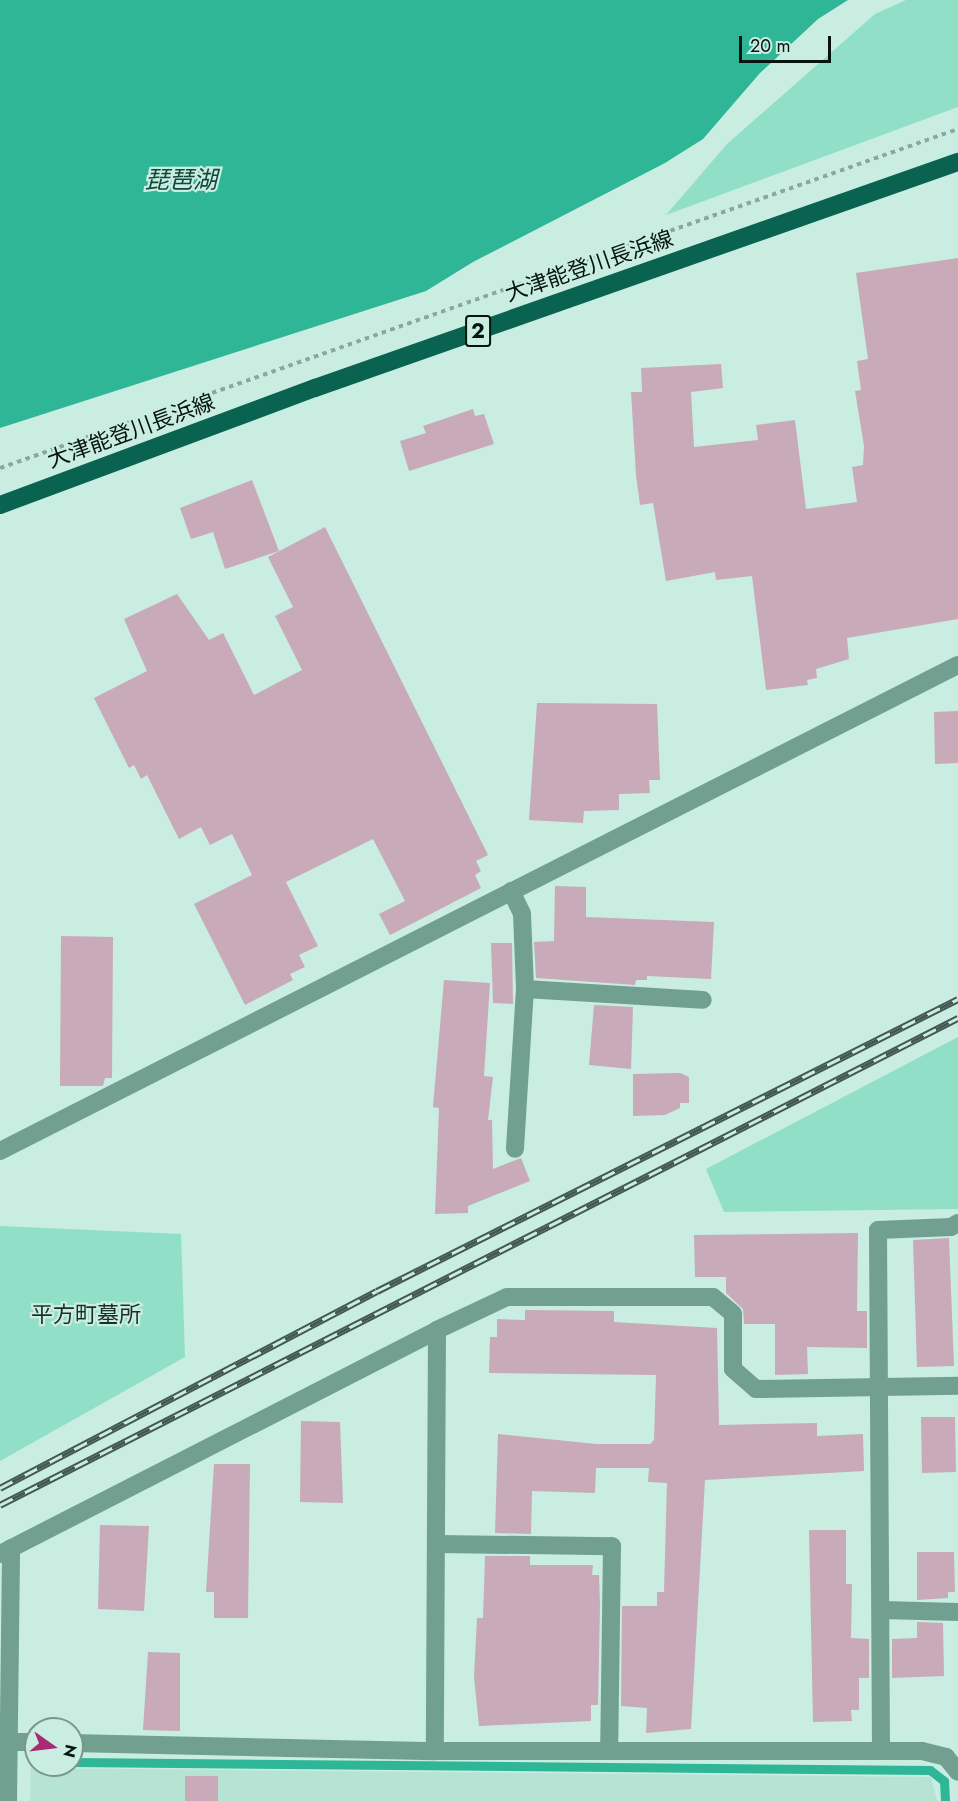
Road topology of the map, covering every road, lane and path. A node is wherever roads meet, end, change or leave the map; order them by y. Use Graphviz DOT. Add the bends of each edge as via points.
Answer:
graph roads {
  1 [pos="958,129"];
  2 [pos="958,162"];
  3 [pos="0,468"];
  4 [pos="0,505"];
  5 [pos="958,665"];
  6 [pos="511,891"];
  7 [pos="525,989"];
  8 [pos="703,1000"];
  9 [pos="515,1149"];
  10 [pos="0,1151"];
  11 [pos="958,1223"];
  12 [pos="438,1330"];
  13 [pos="958,1386"];
  14 [pos="880,1387"];
  15 [pos="438,1544"];
  16 [pos="5,1551"];
  17 [pos="882,1610"];
  18 [pos="958,1612"];
  19 [pos="8,1742"];
  20 [pos="24,1742"];
  21 [pos="84,1743"];
  22 [pos="609,1750"];
  23 [pos="881,1750"];
  24 [pos="435,1751"];
  25 [pos="957,1766"];
  26 [pos="8,1801"];
  1 -- 3 [label="path"];
  2 -- 4 [label="main road, 大津能登川長浜線 / 2" via="315,388"];
  5 -- 6 [label="street"];
  6 -- 7 [label="street" via="522,914"];
  6 -- 10 [label="street" via="310,998"];
  7 -- 8 [label="street"];
  7 -- 9 [label="street"];
  11 -- 14 [label="street" via="951,1227 878,1230"];
  12 -- 14 [label="street" via="507,1297 713,1298 733,1314 733,1369 756,1389"];
  12 -- 15 [label="street"];
  12 -- 16 [label="street"];
  13 -- 14 [label="street"];
  14 -- 17 [label="street"];
  15 -- 22 [label="street" via="612,1546"];
  15 -- 24 [label="street"];
  16 -- 19 [label="street"];
  17 -- 18 [label="street"];
  17 -- 23 [label="street"];
  19 -- 20 [label="street"];
  19 -- 26 [label="street"];
  21 -- 24 [label="street"];
  22 -- 23 [label="street"];
  22 -- 24 [label="street"];
  23 -- 25 [label="street" via="928,1752"];
}
